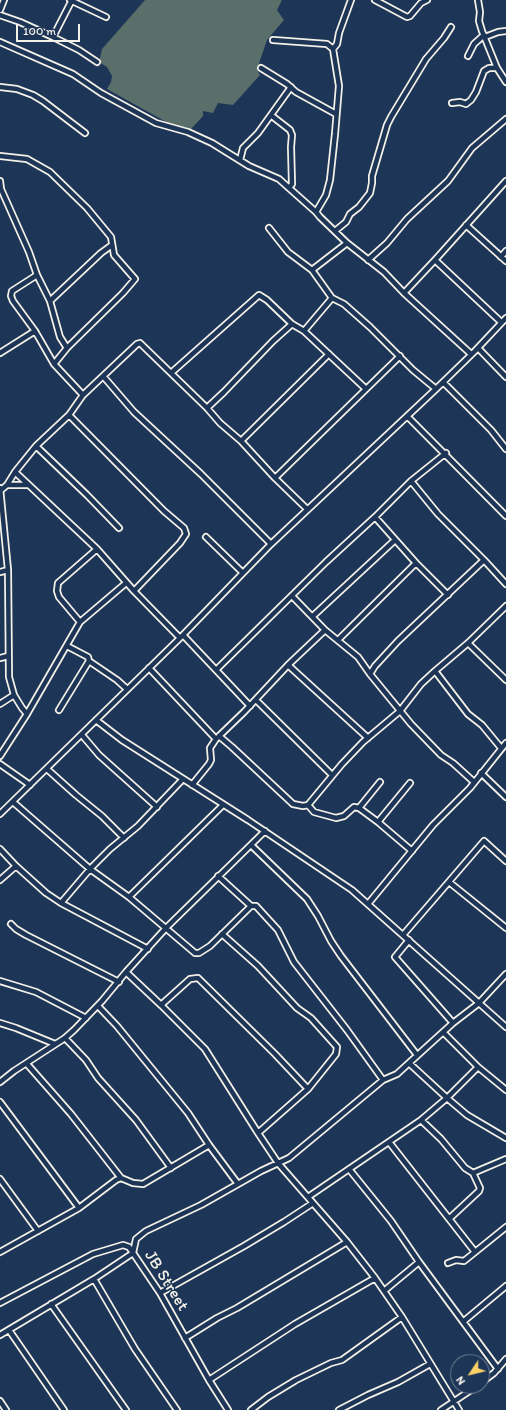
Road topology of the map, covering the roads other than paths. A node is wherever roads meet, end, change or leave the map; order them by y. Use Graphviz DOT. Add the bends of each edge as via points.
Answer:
graph roads {
  1 [pos="4,0"];
  2 [pos="71,0"];
  3 [pos="351,0"];
  4 [pos="375,0"];
  5 [pos="427,0"];
  6 [pos="478,0"];
  7 [pos="0,10"];
  8 [pos="0,15"];
  9 [pos="106,17"];
  10 [pos="451,27"];
  11 [pos="506,31"];
  12 [pos="485,36"];
  13 [pos="53,37"];
  14 [pos="273,40"];
  15 [pos="0,42"];
  16 [pos="333,49"];
  17 [pos="468,56"];
  18 [pos="97,62"];
  19 [pos="261,68"];
  20 [pos="497,68"];
  21 [pos="506,82"];
  22 [pos="0,87"];
  23 [pos="290,87"];
  24 [pos="452,103"];
  25 [pos="336,114"];
  26 [pos="272,116"];
  27 [pos="506,119"];
  28 [pos="85,133"];
  29 [pos="0,156"];
  30 [pos="240,160"];
  31 [pos="0,181"];
  32 [pos="506,181"];
  33 [pos="289,188"];
  34 [pos="316,212"];
  35 [pos="466,225"];
  36 [pos="269,228"];
  37 [pos="335,231"];
  38 [pos="346,243"];
  39 [pos="112,245"];
  40 [pos="506,251"];
  41 [pos="501,257"];
  42 [pos="368,260"];
  43 [pos="435,260"];
  44 [pos="506,261"];
  45 [pos="312,270"];
  46 [pos="37,274"];
  47 [pos="404,293"];
  48 [pos="332,298"];
  49 [pos="50,301"];
  50 [pos="506,318"];
  51 [pos="501,322"];
  52 [pos="292,324"];
  53 [pos="34,331"];
  54 [pos="304,331"];
  55 [pos="67,348"];
  56 [pos="478,348"];
  57 [pos="0,353"];
  58 [pos="329,354"];
  59 [pos="471,354"];
  60 [pos="400,356"];
  61 [pos="54,364"];
  62 [pos="171,374"];
  63 [pos="103,376"];
  64 [pos="506,377"];
  65 [pos="443,382"];
  66 [pos="366,389"];
  67 [pos="436,389"];
  68 [pos="83,395"];
  69 [pos="208,408"];
  70 [pos="70,415"];
  71 [pos="407,416"];
  72 [pos="241,441"];
  73 [pos="36,446"];
  74 [pos="506,449"];
  75 [pos="446,453"];
  76 [pos="15,472"];
  77 [pos="275,478"];
  78 [pos="411,482"];
  79 [pos="7,485"];
  80 [pos="27,485"];
  81 [pos="0,488"];
  82 [pos="307,509"];
  83 [pos="506,516"];
  84 [pos="375,517"];
  85 [pos="119,528"];
  86 [pos="206,537"];
  87 [pos="395,540"];
  88 [pos="271,544"];
  89 [pos="97,549"];
  90 [pos="484,560"];
  91 [pos="416,563"];
  92 [pos="8,570"];
  93 [pos="0,572"];
  94 [pos="243,573"];
  95 [pos="126,583"];
  96 [pos="506,584"];
  97 [pos="134,591"];
  98 [pos="448,595"];
  99 [pos="292,596"];
  100 [pos="506,606"];
  101 [pos="313,616"];
  102 [pos="80,622"];
  103 [pos="325,630"];
  104 [pos="182,637"];
  105 [pos="338,640"];
  106 [pos="468,643"];
  107 [pos="67,646"];
  108 [pos="8,656"];
  109 [pos="0,658"];
  110 [pos="89,662"];
  111 [pos="288,665"];
  112 [pos="149,668"];
  113 [pos="216,670"];
  114 [pos="506,670"];
  115 [pos="435,671"];
  116 [pos="370,674"];
  117 [pos="502,675"];
  118 [pos="506,680"];
  119 [pos="127,690"];
  120 [pos="14,695"];
  121 [pos="256,700"];
  122 [pos="0,704"];
  123 [pos="250,706"];
  124 [pos="59,710"];
  125 [pos="400,711"];
  126 [pos="27,714"];
  127 [pos="96,720"];
  128 [pos="82,735"];
  129 [pos="217,738"];
  130 [pos="368,738"];
  131 [pos="506,743"];
  132 [pos="501,748"];
  133 [pos="0,756"];
  134 [pos="0,764"];
  135 [pos="47,769"];
  136 [pos="481,773"];
  137 [pos="332,775"];
  138 [pos="184,779"];
  139 [pos="380,782"];
  140 [pos="474,782"];
  141 [pos="410,783"];
  142 [pos="30,785"];
  143 [pos="192,785"];
  144 [pos="506,797"];
  145 [pos="13,802"];
  146 [pos="223,805"];
  147 [pos="308,805"];
  148 [pos="157,807"];
  149 [pos="359,808"];
  150 [pos="0,814"];
  151 [pos="378,822"];
  152 [pos="265,831"];
  153 [pos="124,838"];
  154 [pos="251,845"];
  155 [pos="0,849"];
  156 [pos="412,851"];
  157 [pos="506,861"];
  158 [pos="16,866"];
  159 [pos="90,869"];
  160 [pos="218,876"];
  161 [pos="0,880"];
  162 [pos="449,882"];
  163 [pos="129,897"];
  164 [pos="61,903"];
  165 [pos="368,904"];
  166 [pos="251,906"];
  167 [pos="11,924"];
  168 [pos="166,928"];
  169 [pos="506,928"];
  170 [pos="222,934"];
  171 [pos="403,934"];
  172 [pos="409,940"];
  173 [pos="148,949"];
  174 [pos="126,972"];
  175 [pos="506,974"];
  176 [pos="0,981"];
  177 [pos="119,982"];
  178 [pos="479,1003"];
  179 [pos="161,1005"];
  180 [pos="98,1006"];
  181 [pos="86,1018"];
  182 [pos="453,1023"];
  183 [pos="0,1024"];
  184 [pos="506,1027"];
  185 [pos="444,1032"];
  186 [pos="65,1038"];
  187 [pos="55,1044"];
  188 [pos="417,1055"];
  189 [pos="410,1063"];
  190 [pos="27,1064"];
  191 [pos="478,1068"];
  192 [pos="383,1080"];
  193 [pos="0,1082"];
  194 [pos="308,1089"];
  195 [pos="506,1090"];
  196 [pos="447,1098"];
  197 [pos="0,1102"];
  198 [pos="422,1120"];
  199 [pos="258,1133"];
  200 [pos="506,1138"];
  201 [pos="389,1142"];
  202 [pos="209,1145"];
  203 [pos="506,1159"];
  204 [pos="278,1163"];
  205 [pos="171,1168"];
  206 [pos="349,1169"];
  207 [pos="473,1173"];
  208 [pos="121,1178"];
  209 [pos="0,1179"];
  210 [pos="238,1184"];
  211 [pos="308,1197"];
  212 [pos="314,1203"];
  213 [pos="79,1208"];
  214 [pos="450,1218"];
  215 [pos="506,1227"];
  216 [pos="38,1231"];
  217 [pos="347,1242"];
  218 [pos="0,1252"];
  219 [pos="475,1252"];
  220 [pos="133,1253"];
  221 [pos="419,1262"];
  222 [pos="448,1263"];
  223 [pos="375,1278"];
  224 [pos="94,1279"];
  225 [pos="506,1286"];
  226 [pos="384,1291"];
  227 [pos="160,1293"];
  228 [pos="0,1303"];
  229 [pos="51,1304"];
  230 [pos="402,1317"];
  231 [pos="464,1321"];
  232 [pos="8,1330"];
  233 [pos="0,1335"];
  234 [pos="186,1338"];
  235 [pos="506,1360"];
  236 [pos="430,1364"];
  237 [pos="498,1369"];
  238 [pos="490,1376"];
  239 [pos="209,1380"];
  240 [pos="464,1394"];
  241 [pos="0,1401"];
  242 [pos="454,1402"];
  243 [pos="6,1410"];
  244 [pos="64,1410"];
  245 [pos="126,1410"];
  246 [pos="177,1410"];
  247 [pos="228,1410"];
  248 [pos="251,1410"];
  249 [pos="339,1410"];
  250 [pos="441,1410"];
  251 [pos="458,1410"];
  1 -- 7 [label="street"];
  2 -- 9 [label="street"];
  2 -- 13 [label="street"];
  3 -- 16 [label="street" via="337,44"];
  4 -- 5 [label="street" via="407,17"];
  6 -- 12 [label="street" via="479,21"];
  8 -- 13 [label="street"];
  10 -- 37 [label="street" via="426,59 389,121 372,176 370,193"];
  11 -- 12 [label="street"];
  12 -- 17 [label="street" via="474,44"];
  12 -- 20 [label="street"];
  13 -- 18 [label="street"];
  14 -- 16 [label="street" via="327,44"];
  15 -- 30 [label="street" via="73,74 101,93 156,123 188,132"];
  16 -- 25 [label="street" via="339,86"];
  19 -- 23 [label="street"];
  20 -- 21 [label="street"];
  20 -- 24 [label="street" via="484,71 476,92 466,104"];
  22 -- 28 [label="street" via="17,89 33,95"];
  23 -- 25 [label="street"];
  23 -- 26 [label="street"];
  25 -- 34 [label="street" via="328,188"];
  26 -- 30 [label="street" via="243,148"];
  26 -- 33 [label="street" via="290,130 292,135 292,184"];
  27 -- 42 [label="street" via="472,148 448,181"];
  29 -- 39 [label="street" via="27,159 50,172 87,208 111,237"];
  30 -- 33 [label="street" via="279,179"];
  31 -- 46 [label="street"];
  32 -- 35 [label="street"];
  33 -- 34 [label="street"];
  34 -- 37 [label="street"];
  35 -- 41 [label="street"];
  35 -- 43 [label="street"];
  36 -- 45 [label="street" via="288,252"];
  37 -- 38 [label="street"];
  38 -- 42 [label="street"];
  38 -- 45 [label="street"];
  39 -- 49 [label="street"];
  39 -- 55 [label="street" via="114,255 135,279"];
  40 -- 41 [label="street"];
  41 -- 44 [label="street"];
  42 -- 47 [label="street"];
  43 -- 47 [label="street"];
  43 -- 51 [label="street"];
  45 -- 48 [label="street"];
  46 -- 49 [label="street"];
  46 -- 53 [label="street" via="12,291 11,296"];
  47 -- 59 [label="street"];
  48 -- 54 [label="street"];
  48 -- 60 [label="street" via="344,304"];
  49 -- 55 [label="street" via="60,337"];
  50 -- 51 [label="street"];
  51 -- 56 [label="street"];
  52 -- 54 [label="street"];
  52 -- 62 [label="street" via="259,295"];
  52 -- 69 [label="street"];
  53 -- 57 [label="street"];
  53 -- 61 [label="street"];
  54 -- 58 [label="street"];
  55 -- 61 [label="street"];
  56 -- 59 [label="street"];
  56 -- 64 [label="street"];
  58 -- 66 [label="street"];
  58 -- 72 [label="street"];
  59 -- 65 [label="street"];
  60 -- 66 [label="street"];
  60 -- 67 [label="street"];
  61 -- 68 [label="street"];
  62 -- 63 [label="street" via="140,343"];
  62 -- 69 [label="street"];
  63 -- 68 [label="street"];
  63 -- 88 [label="street" via="134,412"];
  65 -- 67 [label="street"];
  65 -- 74 [label="street" via="491,430"];
  66 -- 77 [label="street"];
  67 -- 71 [label="street"];
  68 -- 70 [label="street"];
  69 -- 72 [label="street" via="220,423"];
  70 -- 73 [label="street"];
  70 -- 97 [label="street" via="164,511 184,528 186,534 180,543"];
  71 -- 75 [label="street"];
  71 -- 82 [label="street"];
  72 -- 77 [label="street"];
  73 -- 76 [label="street"];
  73 -- 85 [label="street"];
  75 -- 78 [label="street"];
  75 -- 83 [label="street"];
  76 -- 79 [label="street"];
  76 -- 80 [label="street"];
  77 -- 82 [label="street"];
  78 -- 84 [label="street"];
  78 -- 90 [label="street" via="438,514"];
  79 -- 80 [label="street"];
  79 -- 81 [label="street"];
  80 -- 89 [label="street"];
  81 -- 92 [label="street"];
  82 -- 88 [label="street"];
  84 -- 87 [label="street"];
  84 -- 99 [label="street"];
  86 -- 94 [label="street"];
  87 -- 91 [label="street"];
  87 -- 101 [label="street"];
  88 -- 94 [label="street"];
  89 -- 95 [label="street"];
  89 -- 102 [label="street" via="57,587 59,597"];
  90 -- 96 [label="street"];
  90 -- 98 [label="street"];
  91 -- 98 [label="street"];
  91 -- 105 [label="street"];
  92 -- 93 [label="street"];
  92 -- 108 [label="street"];
  94 -- 104 [label="street"];
  95 -- 97 [label="street"];
  95 -- 102 [label="street"];
  97 -- 104 [label="street"];
  98 -- 116 [label="street" via="382,658"];
  99 -- 101 [label="street"];
  99 -- 113 [label="street"];
  100 -- 106 [label="street"];
  101 -- 103 [label="street"];
  102 -- 107 [label="street"];
  103 -- 105 [label="street"];
  103 -- 111 [label="street"];
  104 -- 112 [label="street"];
  104 -- 113 [label="street"];
  105 -- 116 [label="street" via="358,657"];
  106 -- 115 [label="street"];
  106 -- 117 [label="street"];
  107 -- 110 [label="street" via="88,657"];
  107 -- 126 [label="street"];
  108 -- 109 [label="street"];
  108 -- 120 [label="street" via="9,677"];
  110 -- 119 [label="street" via="118,680"];
  110 -- 124 [label="street"];
  111 -- 121 [label="street"];
  111 -- 130 [label="street"];
  112 -- 119 [label="street"];
  112 -- 129 [label="street"];
  113 -- 123 [label="street"];
  114 -- 117 [label="street"];
  115 -- 125 [label="street"];
  115 -- 132 [label="street" via="468,714"];
  116 -- 125 [label="street"];
  117 -- 118 [label="street"];
  119 -- 127 [label="street"];
  120 -- 122 [label="street"];
  120 -- 126 [label="street"];
  121 -- 123 [label="street"];
  121 -- 137 [label="street"];
  123 -- 129 [label="street"];
  125 -- 130 [label="street"];
  125 -- 140 [label="street" via="441,755"];
  126 -- 133 [label="street"];
  127 -- 128 [label="street"];
  127 -- 138 [label="street" via="122,740"];
  128 -- 135 [label="street"];
  128 -- 148 [label="street" via="99,755"];
  129 -- 143 [label="street" via="210,748 210,764"];
  129 -- 147 [label="street" via="232,747 293,804"];
  130 -- 137 [label="street"];
  131 -- 132 [label="street"];
  132 -- 136 [label="street"];
  134 -- 142 [label="street"];
  135 -- 142 [label="street"];
  135 -- 153 [label="street"];
  136 -- 140 [label="street"];
  136 -- 144 [label="street"];
  137 -- 147 [label="street"];
  138 -- 143 [label="street"];
  138 -- 148 [label="street"];
  139 -- 149 [label="street"];
  140 -- 156 [label="street"];
  141 -- 151 [label="street"];
  142 -- 145 [label="street"];
  143 -- 146 [label="street"];
  145 -- 150 [label="street"];
  145 -- 159 [label="street"];
  146 -- 152 [label="street"];
  146 -- 163 [label="street"];
  147 -- 149 [label="street" via="314,812 336,818 344,816 354,807"];
  148 -- 153 [label="street"];
  149 -- 151 [label="street"];
  151 -- 156 [label="street"];
  152 -- 154 [label="street"];
  152 -- 165 [label="street" via="339,880"];
  153 -- 159 [label="street"];
  154 -- 160 [label="street"];
  154 -- 188 [label="street" via="307,899 331,941"];
  155 -- 158 [label="street"];
  156 -- 165 [label="street"];
  157 -- 162 [label="street" via="484,841"];
  158 -- 161 [label="street"];
  158 -- 164 [label="street"];
  159 -- 163 [label="street"];
  159 -- 164 [label="street"];
  160 -- 166 [label="street"];
  160 -- 168 [label="street"];
  162 -- 169 [label="street"];
  162 -- 171 [label="street"];
  163 -- 168 [label="street"];
  164 -- 173 [label="street"];
  165 -- 171 [label="street"];
  166 -- 170 [label="street"];
  166 -- 192 [label="street" via="256,906 278,930 294,962"];
  167 -- 177 [label="street" via="26,935"];
  168 -- 170 [label="street" via="195,953 210,946"];
  168 -- 173 [label="street"];
  170 -- 194 [label="street" via="258,966 297,1008 311,1018 337,1047 336,1054"];
  171 -- 172 [label="street"];
  172 -- 178 [label="street"];
  172 -- 182 [label="street" via="395,957"];
  173 -- 174 [label="street"];
  174 -- 177 [label="street"];
  174 -- 179 [label="street"];
  175 -- 178 [label="street"];
  176 -- 181 [label="street" via="36,992"];
  177 -- 180 [label="street"];
  178 -- 182 [label="street"];
  178 -- 184 [label="street"];
  179 -- 194 [label="street" via="190,979 198,978"];
  179 -- 199 [label="street" via="205,1049"];
  180 -- 181 [label="street"];
  180 -- 202 [label="street" via="188,1113"];
  181 -- 186 [label="street"];
  182 -- 185 [label="street"];
  183 -- 187 [label="street"];
  185 -- 188 [label="street"];
  185 -- 191 [label="street"];
  186 -- 187 [label="street"];
  186 -- 205 [label="street" via="136,1120"];
  187 -- 190 [label="street"];
  188 -- 189 [label="street"];
  189 -- 192 [label="street" via="397,1074"];
  189 -- 196 [label="street"];
  190 -- 193 [label="street"];
  190 -- 208 [label="street" via="75,1119"];
  191 -- 195 [label="street"];
  191 -- 196 [label="street"];
  192 -- 204 [label="street" via="300,1150"];
  194 -- 199 [label="street"];
  196 -- 198 [label="street"];
  196 -- 200 [label="street" via="468,1115"];
  197 -- 213 [label="street"];
  198 -- 201 [label="street"];
  198 -- 207 [label="street"];
  199 -- 204 [label="street"];
  201 -- 206 [label="street"];
  201 -- 214 [label="street"];
  202 -- 205 [label="street"];
  202 -- 210 [label="street"];
  203 -- 207 [label="street"];
  204 -- 210 [label="street"];
  204 -- 211 [label="street"];
  205 -- 208 [label="street" via="143,1184"];
  206 -- 211 [label="street"];
  206 -- 221 [label="street" via="391,1221"];
  207 -- 214 [label="street" via="480,1188"];
  208 -- 213 [label="street"];
  209 -- 216 [label="street"];
  210 -- 220 [label="street" via="146,1231 136,1239"];
  211 -- 212 [label="street"];
  212 -- 217 [label="street"];
  212 -- 227 [label="street"];
  213 -- 216 [label="street"];
  214 -- 219 [label="street"];
  215 -- 219 [label="street"];
  216 -- 218 [label="street"];
  217 -- 223 [label="street"];
  217 -- 234 [label="street"];
  219 -- 222 [label="street" via="464,1261"];
  220 -- 224 [label="street"];
  220 -- 227 [label="street, JB Street"];
  220 -- 228 [label="street, JB Street" via="129,1247 123,1245 93,1254"];
  221 -- 226 [label="street"];
  221 -- 231 [label="street"];
  223 -- 226 [label="street"];
  223 -- 239 [label="street" via="295,1324"];
  224 -- 229 [label="street"];
  224 -- 246 [label="street" via="135,1349"];
  225 -- 231 [label="street"];
  226 -- 230 [label="street"];
  227 -- 234 [label="street, JB Street"];
  229 -- 232 [label="street"];
  229 -- 245 [label="street"];
  230 -- 236 [label="street"];
  230 -- 248 [label="street" via="342,1360 296,1380"];
  231 -- 237 [label="street"];
  232 -- 233 [label="street"];
  232 -- 244 [label="street"];
  234 -- 239 [label="street, JB Street"];
  235 -- 237 [label="street"];
  236 -- 242 [label="street"];
  236 -- 249 [label="street"];
  237 -- 238 [label="street"];
  239 -- 247 [label="street, JB Street"];
  240 -- 242 [label="street"];
  241 -- 243 [label="street"];
  242 -- 250 [label="street"];
  242 -- 251 [label="street"];
}
